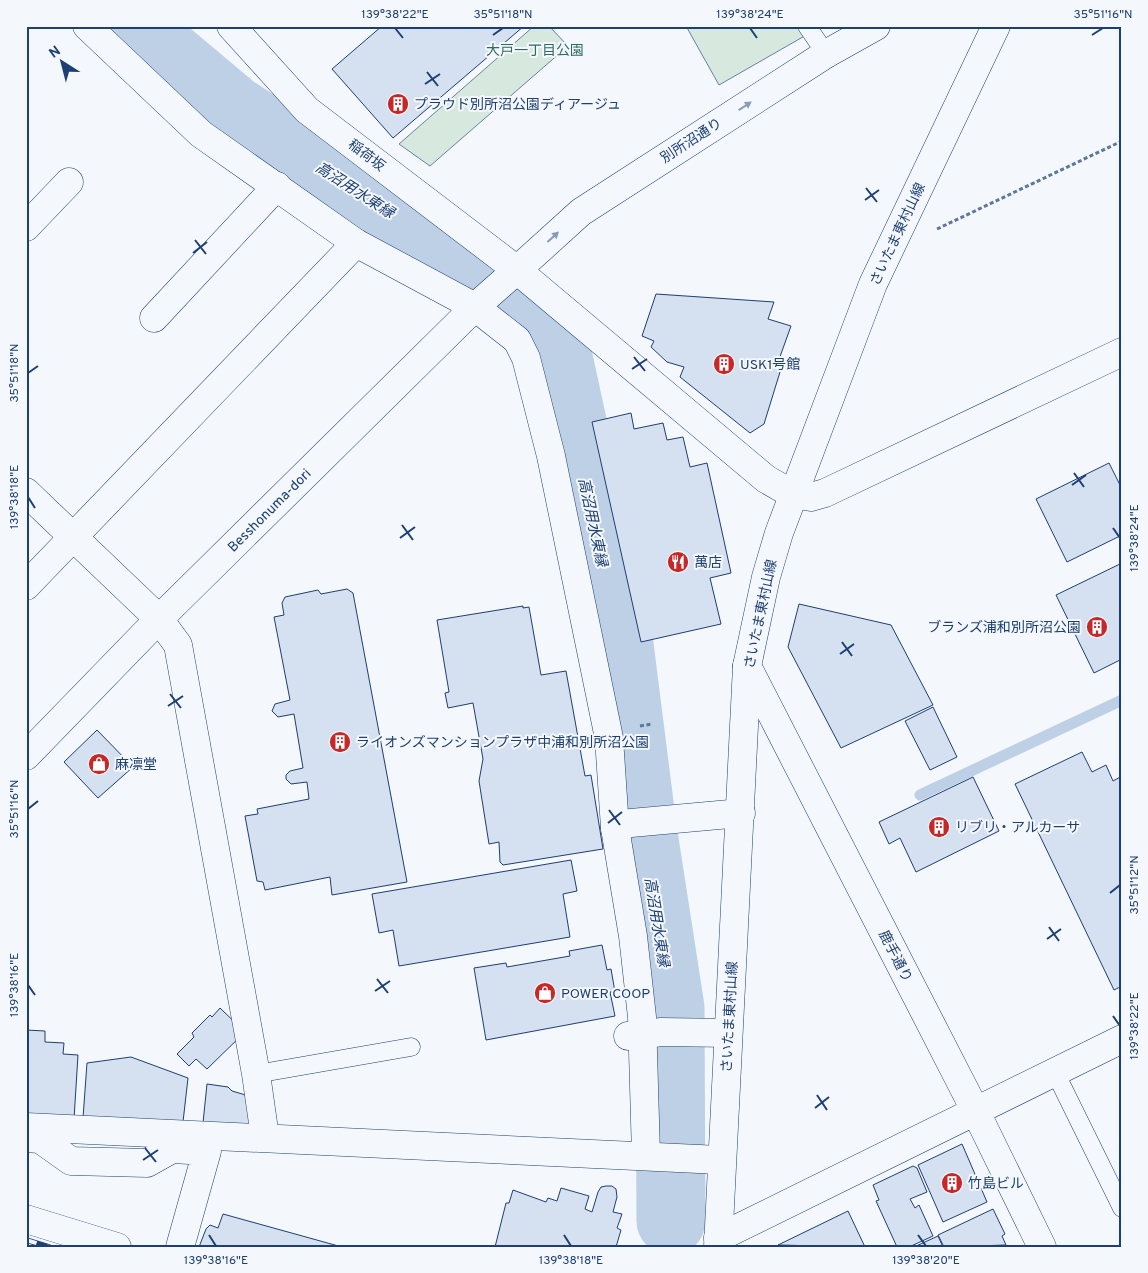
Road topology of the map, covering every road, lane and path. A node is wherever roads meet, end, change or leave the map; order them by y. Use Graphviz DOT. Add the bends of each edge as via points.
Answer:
graph roads {
  1 [pos="86,26"];
  2 [pos="231,26"];
  3 [pos="807,26"];
  4 [pos="876,26"];
  5 [pos="996,26"];
  6 [pos="826,54"];
  7 [pos="1122,141"];
  8 [pos="68,182"];
  9 [pos="277,186"];
  10 [pos="26,227"];
  11 [pos="934,231"];
  12 [pos="356,243"];
  13 [pos="511,275"];
  14 [pos="479,303"];
  15 [pos="154,318"];
  16 [pos="1122,352"];
  17 [pos="26,492"];
  18 [pos="792,494"];
  19 [pos="72,538"];
  20 [pos="26,586"];
  21 [pos="159,619"];
  22 [pos="747,666"];
  23 [pos="26,756"];
  24 [pos="741,813"];
  25 [pos="623,825"];
  26 [pos="728,1033"];
  27 [pos="654,1034"];
  28 [pos="1122,1039"];
  29 [pos="412,1047"];
  30 [pos="1054,1072"];
  31 [pos="256,1074"];
  32 [pos="975,1110"];
  33 [pos="26,1126"];
  34 [pos="265,1137"];
  35 [pos="26,1138"];
  36 [pos="661,1156"];
  37 [pos="720,1160"];
  38 [pos="1122,1208"];
  39 [pos="26,1219"];
  40 [pos="718,1242"];
  41 [pos="117,1247"];
  42 [pos="160,1247"];
  43 [pos="166,1247"];
  44 [pos="180,1247"];
  45 [pos="1042,1247"];
  1 -- 9 [label="street" via="201,134"];
  2 -- 13 [label="street, 稲荷坂" via="307,110"];
  3 -- 6 [label="lane"];
  4 -- 6 [label="street, 別所沼通り"];
  5 -- 18 [label="street, さいたま東村山線" via="872,284"];
  13 -- 6 [label="street, 別所沼通り, one-way" via="580,212"];
  7 -- 11 [label="path"];
  8 -- 10 [label="street"];
  9 -- 12 [label="street"];
  9 -- 15 [label="street"];
  12 -- 14 [label="street"];
  12 -- 19 [label="street"];
  13 -- 14 [label="street, Besshonuma-dori"];
  13 -- 18 [label="street, 稲荷坂" via="766,479"];
  14 -- 21 [label="street, Besshonuma-dori"];
  14 -- 25 [label="street" via="517,340 526,358 551,456 609,738"];
  16 -- 18 [label="street" via="825,493 811,497"];
  17 -- 19 [label="street"];
  18 -- 22 [label="street, さいたま東村山線" via="766,577"];
  19 -- 20 [label="street"];
  19 -- 21 [label="street"];
  21 -- 23 [label="street, Besshonuma-dori"];
  21 -- 31 [label="street" via="178,644"];
  22 -- 24 [label="street, さいたま東村山線"];
  22 -- 32 [label="street, 鹿手通り"];
  24 -- 25 [label="street"];
  24 -- 26 [label="street, さいたま東村山線"];
  25 -- 27 [label="street" via="632,936"];
  26 -- 27 [label="street"];
  26 -- 37 [label="street, さいたま東村山線"];
  27 -- 36 [label="street"];
  28 -- 30 [label="street"];
  29 -- 31 [label="lane"];
  30 -- 32 [label="street"];
  30 -- 38 [label="lane"];
  31 -- 34 [label="street"];
  32 -- 40 [label="street"];
  32 -- 45 [label="street, 鹿手通り"];
  33 -- 34 [label="street"];
  34 -- 36 [label="street"];
  35 -- 44 [label="street" via="40,1139 71,1161 147,1163 172,1149 207,1151"];
  36 -- 37 [label="street"];
  37 -- 40 [label="street, さいたま東村山線"];
  39 -- 41 [label="street"];
  42 -- 43 [label="street"];
}
